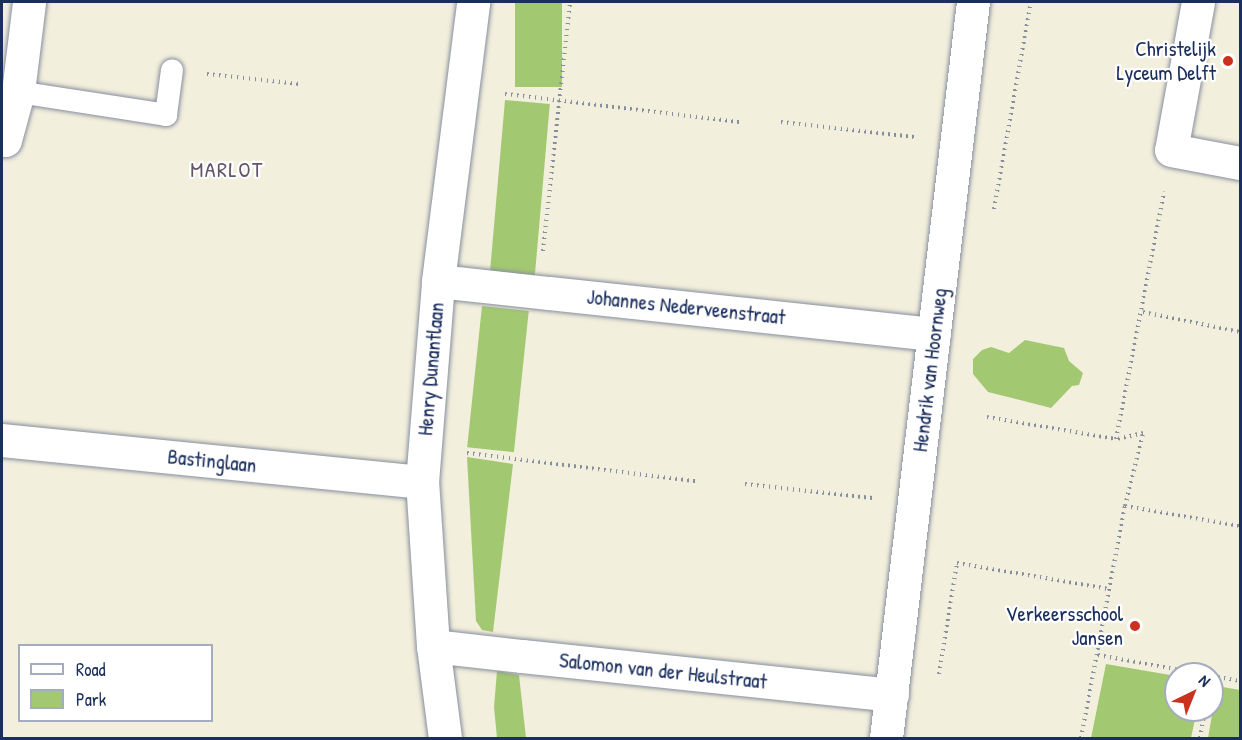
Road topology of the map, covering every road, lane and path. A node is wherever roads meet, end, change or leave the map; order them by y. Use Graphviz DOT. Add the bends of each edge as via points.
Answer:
graph roads {
  1 [pos="29,2"];
  2 [pos="473,2"];
  3 [pos="570,2"];
  4 [pos="973,2"];
  5 [pos="1198,2"];
  6 [pos="172,70"];
  7 [pos="299,84"];
  8 [pos="464,88"];
  9 [pos="18,92"];
  10 [pos="560,101"];
  11 [pos="739,122"];
  12 [pos="781,122"];
  13 [pos="2,139"];
  14 [pos="957,142"];
  15 [pos="1172,150"];
  16 [pos="1240,162"];
  17 [pos="438,280"];
  18 [pos="544,292"];
  19 [pos="1143,312"];
  20 [pos="1240,332"];
  21 [pos="934,334"];
  22 [pos="987,417"];
  23 [pos="1116,439"];
  24 [pos="2,440"];
  25 [pos="424,448"];
  26 [pos="696,481"];
  27 [pos="422,482"];
  28 [pos="745,484"];
  29 [pos="914,503"];
  30 [pos="1125,506"];
  31 [pos="1240,526"];
  32 [pos="1109,589"];
  33 [pos="433,646"];
  34 [pos="1098,655"];
  35 [pos="1164,667"];
  36 [pos="1224,678"];
  37 [pos="938,680"];
  38 [pos="1240,681"];
  39 [pos="892,694"];
  40 [pos="1203,722"];
  41 [pos="445,738"];
  42 [pos="886,738"];
  43 [pos="1081,738"];
  44 [pos="1200,738"];
  1 -- 9 [label="street"];
  2 -- 8 [label="street, Henry Dunantlaan"];
  3 -- 10 [label="path"];
  4 -- 14 [label="street, Hendrik van Hoornweg"];
  5 -- 15 [label="street"];
  6 -- 7 [label="path"];
  6 -- 9 [label="lane" via="166,115"];
  8 -- 10 [label="path"];
  8 -- 17 [label="street, Henry Dunantlaan"];
  9 -- 13 [label="street" via="5,140"];
  10 -- 11 [label="path"];
  10 -- 18 [label="path"];
  12 -- 14 [label="path"];
  14 -- 21 [label="street, Hendrik van Hoornweg"];
  15 -- 16 [label="street"];
  15 -- 19 [label="path"];
  17 -- 18 [label="street, Johannes Nederveenstraat"];
  17 -- 25 [label="street, Henry Dunantlaan"];
  18 -- 21 [label="street, Johannes Nederveenstraat"];
  19 -- 20 [label="path"];
  19 -- 23 [label="path"];
  21 -- 29 [label="street, Hendrik van Hoornweg"];
  22 -- 23 [label="path"];
  23 -- 30 [label="path" via="1143,433"];
  24 -- 27 [label="street, Bastinglaan"];
  25 -- 26 [label="path"];
  25 -- 27 [label="street, Henry Dunantlaan"];
  27 -- 33 [label="street, Henry Dunantlaan"];
  28 -- 29 [label="path"];
  29 -- 39 [label="street, Hendrik van Hoornweg"];
  30 -- 31 [label="path"];
  30 -- 32 [label="path"];
  32 -- 34 [label="path"];
  32 -- 37 [label="path" via="957,563"];
  33 -- 39 [label="street, Salomon van der Heulstraat"];
  33 -- 41 [label="street, Henry Dunantlaan"];
  34 -- 35 [label="path"];
  34 -- 43 [label="path"];
  36 -- 38 [label="path"];
  39 -- 42 [label="street, Hendrik van Hoornweg"];
  40 -- 44 [label="path"];
}
